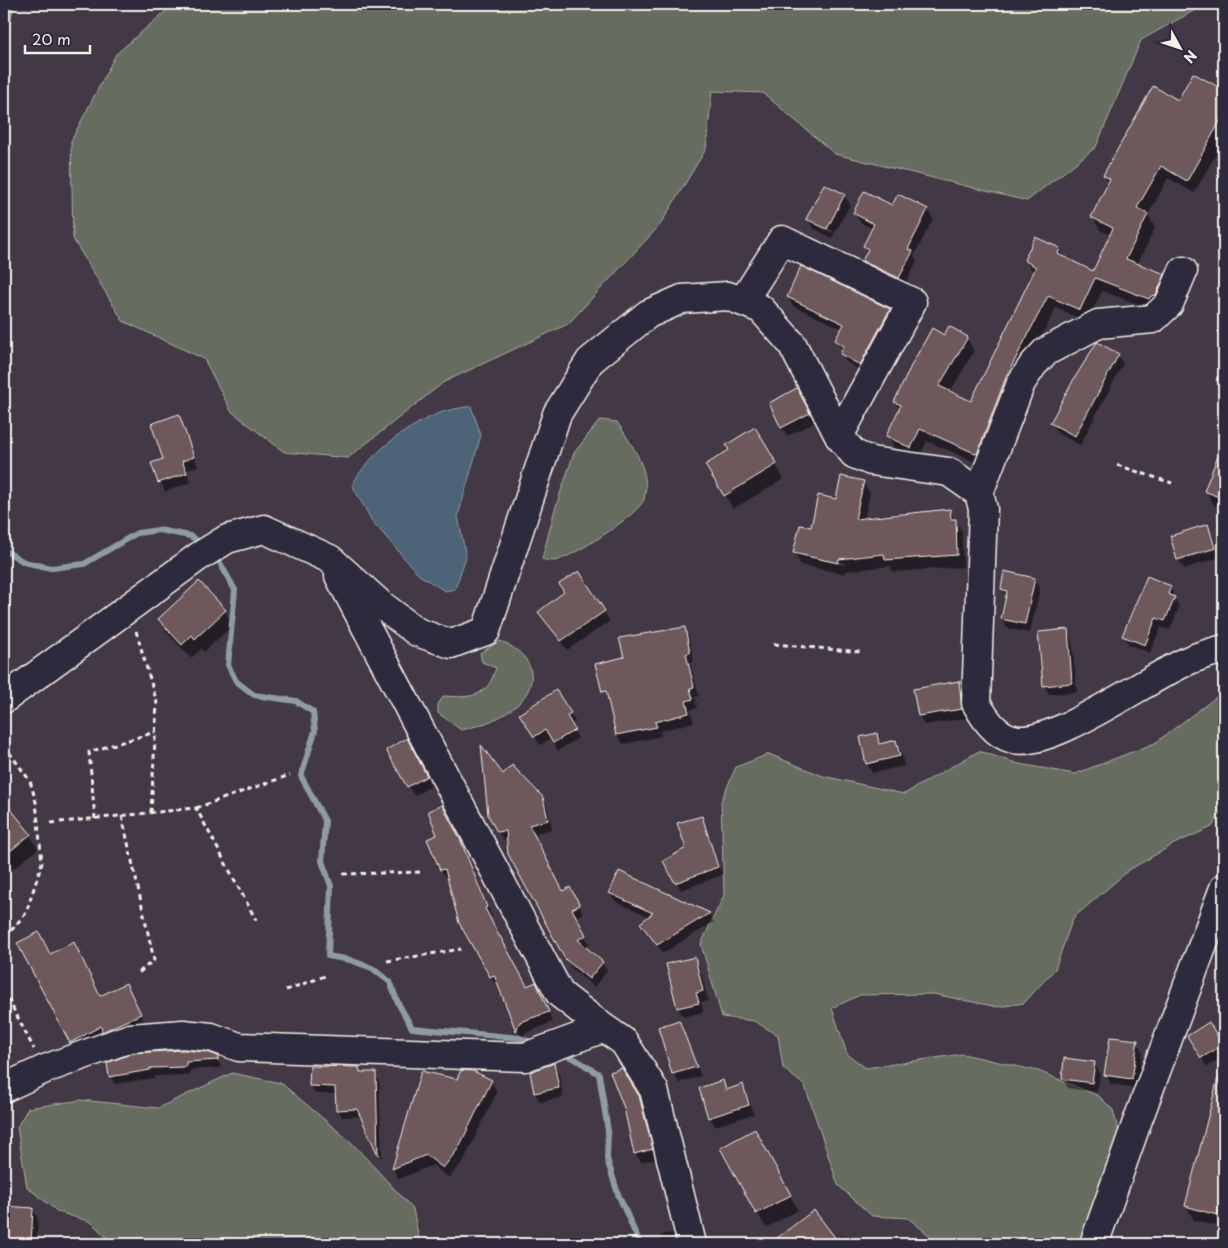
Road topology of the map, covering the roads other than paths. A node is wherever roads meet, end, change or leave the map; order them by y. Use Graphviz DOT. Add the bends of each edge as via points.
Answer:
graph roads {
  1 [pos="1184,271"];
  2 [pos="743,301"];
  3 [pos="839,436"];
  4 [pos="978,493"];
  5 [pos="330,559"];
  6 [pos="1224,649"];
  7 [pos="4,699"];
  8 [pos="1224,888"];
  9 [pos="604,1028"];
  10 [pos="4,1088"];
  11 [pos="692,1244"];
  12 [pos="1094,1244"];
  1 -- 4 [label="street" via="1169,304 1153,319 1098,324 1045,352 1032,366 1021,383"];
  2 -- 3 [label="street" via="761,309 792,344"];
  2 -- 3 [label="street" via="782,240 912,302"];
  2 -- 5 [label="street" via="728,296 682,299 648,314 590,361 557,414 486,631 451,644 417,632"];
  3 -- 4 [label="street" via="854,454 871,461 949,472"];
  4 -- 6 [label="street" via="983,509 976,703 989,725 1013,739 1036,739 1063,728 1191,659"];
  5 -- 7 [label="street" via="264,529 227,539 167,578"];
  5 -- 9 [label="street" via="560,994"];
  8 -- 12 [label="street"];
  9 -- 10 [label="street" via="525,1057 239,1047 211,1037 183,1034 130,1038 45,1069"];
  9 -- 11 [label="street" via="624,1042 654,1090"];
}
